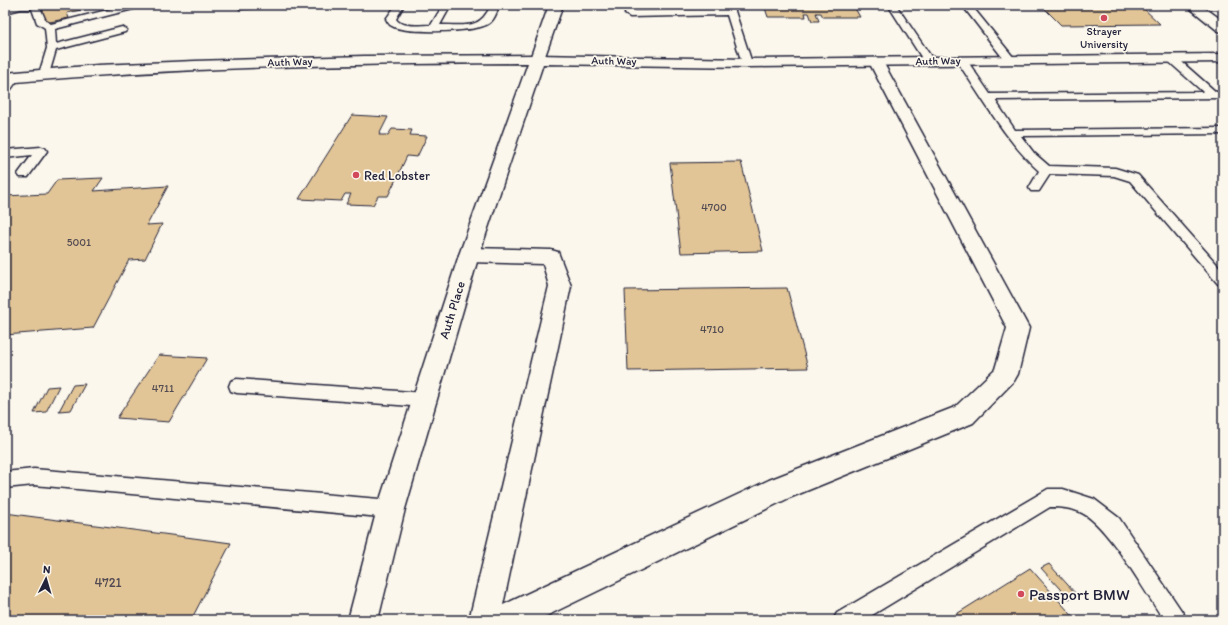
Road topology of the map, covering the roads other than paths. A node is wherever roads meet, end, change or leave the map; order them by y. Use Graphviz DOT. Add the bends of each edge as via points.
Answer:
graph roads {
  1 [pos="138,5"];
  2 [pos="400,5"];
  3 [pos="447,5"];
  4 [pos="495,5"];
  5 [pos="556,5"];
  6 [pos="630,5"];
  7 [pos="892,5"];
  8 [pos="966,5"];
  9 [pos="1193,5"];
  10 [pos="730,8"];
  11 [pos="5,10"];
  12 [pos="50,27"];
  13 [pos="434,27"];
  14 [pos="1223,28"];
  15 [pos="122,30"];
  16 [pos="52,48"];
  17 [pos="1171,58"];
  18 [pos="1223,58"];
  19 [pos="537,59"];
  20 [pos="1010,60"];
  21 [pos="929,61"];
  22 [pos="962,61"];
  23 [pos="876,62"];
  24 [pos="747,63"];
  25 [pos="44,74"];
  26 [pos="8,82"];
  27 [pos="1218,95"];
  28 [pos="987,97"];
  29 [pos="1223,131"];
  30 [pos="1012,133"];
  31 [pos="5,154"];
  32 [pos="1046,170"];
  33 [pos="24,174"];
  34 [pos="1035,188"];
  35 [pos="470,255"];
  36 [pos="1223,280"];
  37 [pos="238,386"];
  38 [pos="425,400"];
  39 [pos="5,480"];
  40 [pos="391,509"];
  41 [pos="363,620"];
  42 [pos="484,620"];
  43 [pos="505,620"];
  44 [pos="844,620"];
  45 [pos="1176,620"];
  1 -- 12 [label="lane"];
  2 -- 13 [label="lane" via="390,19 394,24 402,27"];
  3 -- 13 [label="lane"];
  4 -- 13 [label="lane" via="488,20 482,25"];
  5 -- 19 [label="street, Auth Place"];
  6 -- 10 [label="lane" via="630,14"];
  7 -- 21 [label="lane"];
  8 -- 20 [label="lane"];
  9 -- 14 [label="street"];
  10 -- 24 [label="lane"];
  11 -- 12 [label="lane" via="21,6 36,7 42,23"];
  12 -- 16 [label="lane"];
  15 -- 16 [label="lane"];
  16 -- 25 [label="lane"];
  17 -- 18 [label="street, Auth Way"];
  17 -- 20 [label="street, Auth Way"];
  17 -- 27 [label="lane"];
  19 -- 24 [label="street, Auth Way"];
  19 -- 25 [label="street, Auth Way" via="262,63"];
  19 -- 35 [label="street, Auth Place"];
  20 -- 22 [label="street, Auth Way"];
  21 -- 22 [label="street, Auth Way"];
  21 -- 23 [label="street, Auth Way"];
  22 -- 28 [label="lane"];
  23 -- 24 [label="street, Auth Way"];
  23 -- 43 [label="street" via="1018,328 1006,374 964,415 779,489"];
  25 -- 26 [label="street, Auth Way"];
  27 -- 28 [label="lane"];
  28 -- 30 [label="lane"];
  29 -- 30 [label="lane"];
  30 -- 32 [label="lane" via="1030,156"];
  31 -- 33 [label="lane" via="42,151"];
  32 -- 34 [label="lane"];
  32 -- 36 [label="lane" via="1115,172 1134,178"];
  35 -- 38 [label="street, Auth Place"];
  35 -- 42 [label="street" via="551,257 560,286"];
  37 -- 38 [label="lane"];
  38 -- 40 [label="street, Auth Place"];
  39 -- 40 [label="lane" via="34,477"];
  40 -- 41 [label="street, Auth Place"];
  44 -- 45 [label="lane" via="1048,498 1063,498 1087,505 1112,525"];
}
